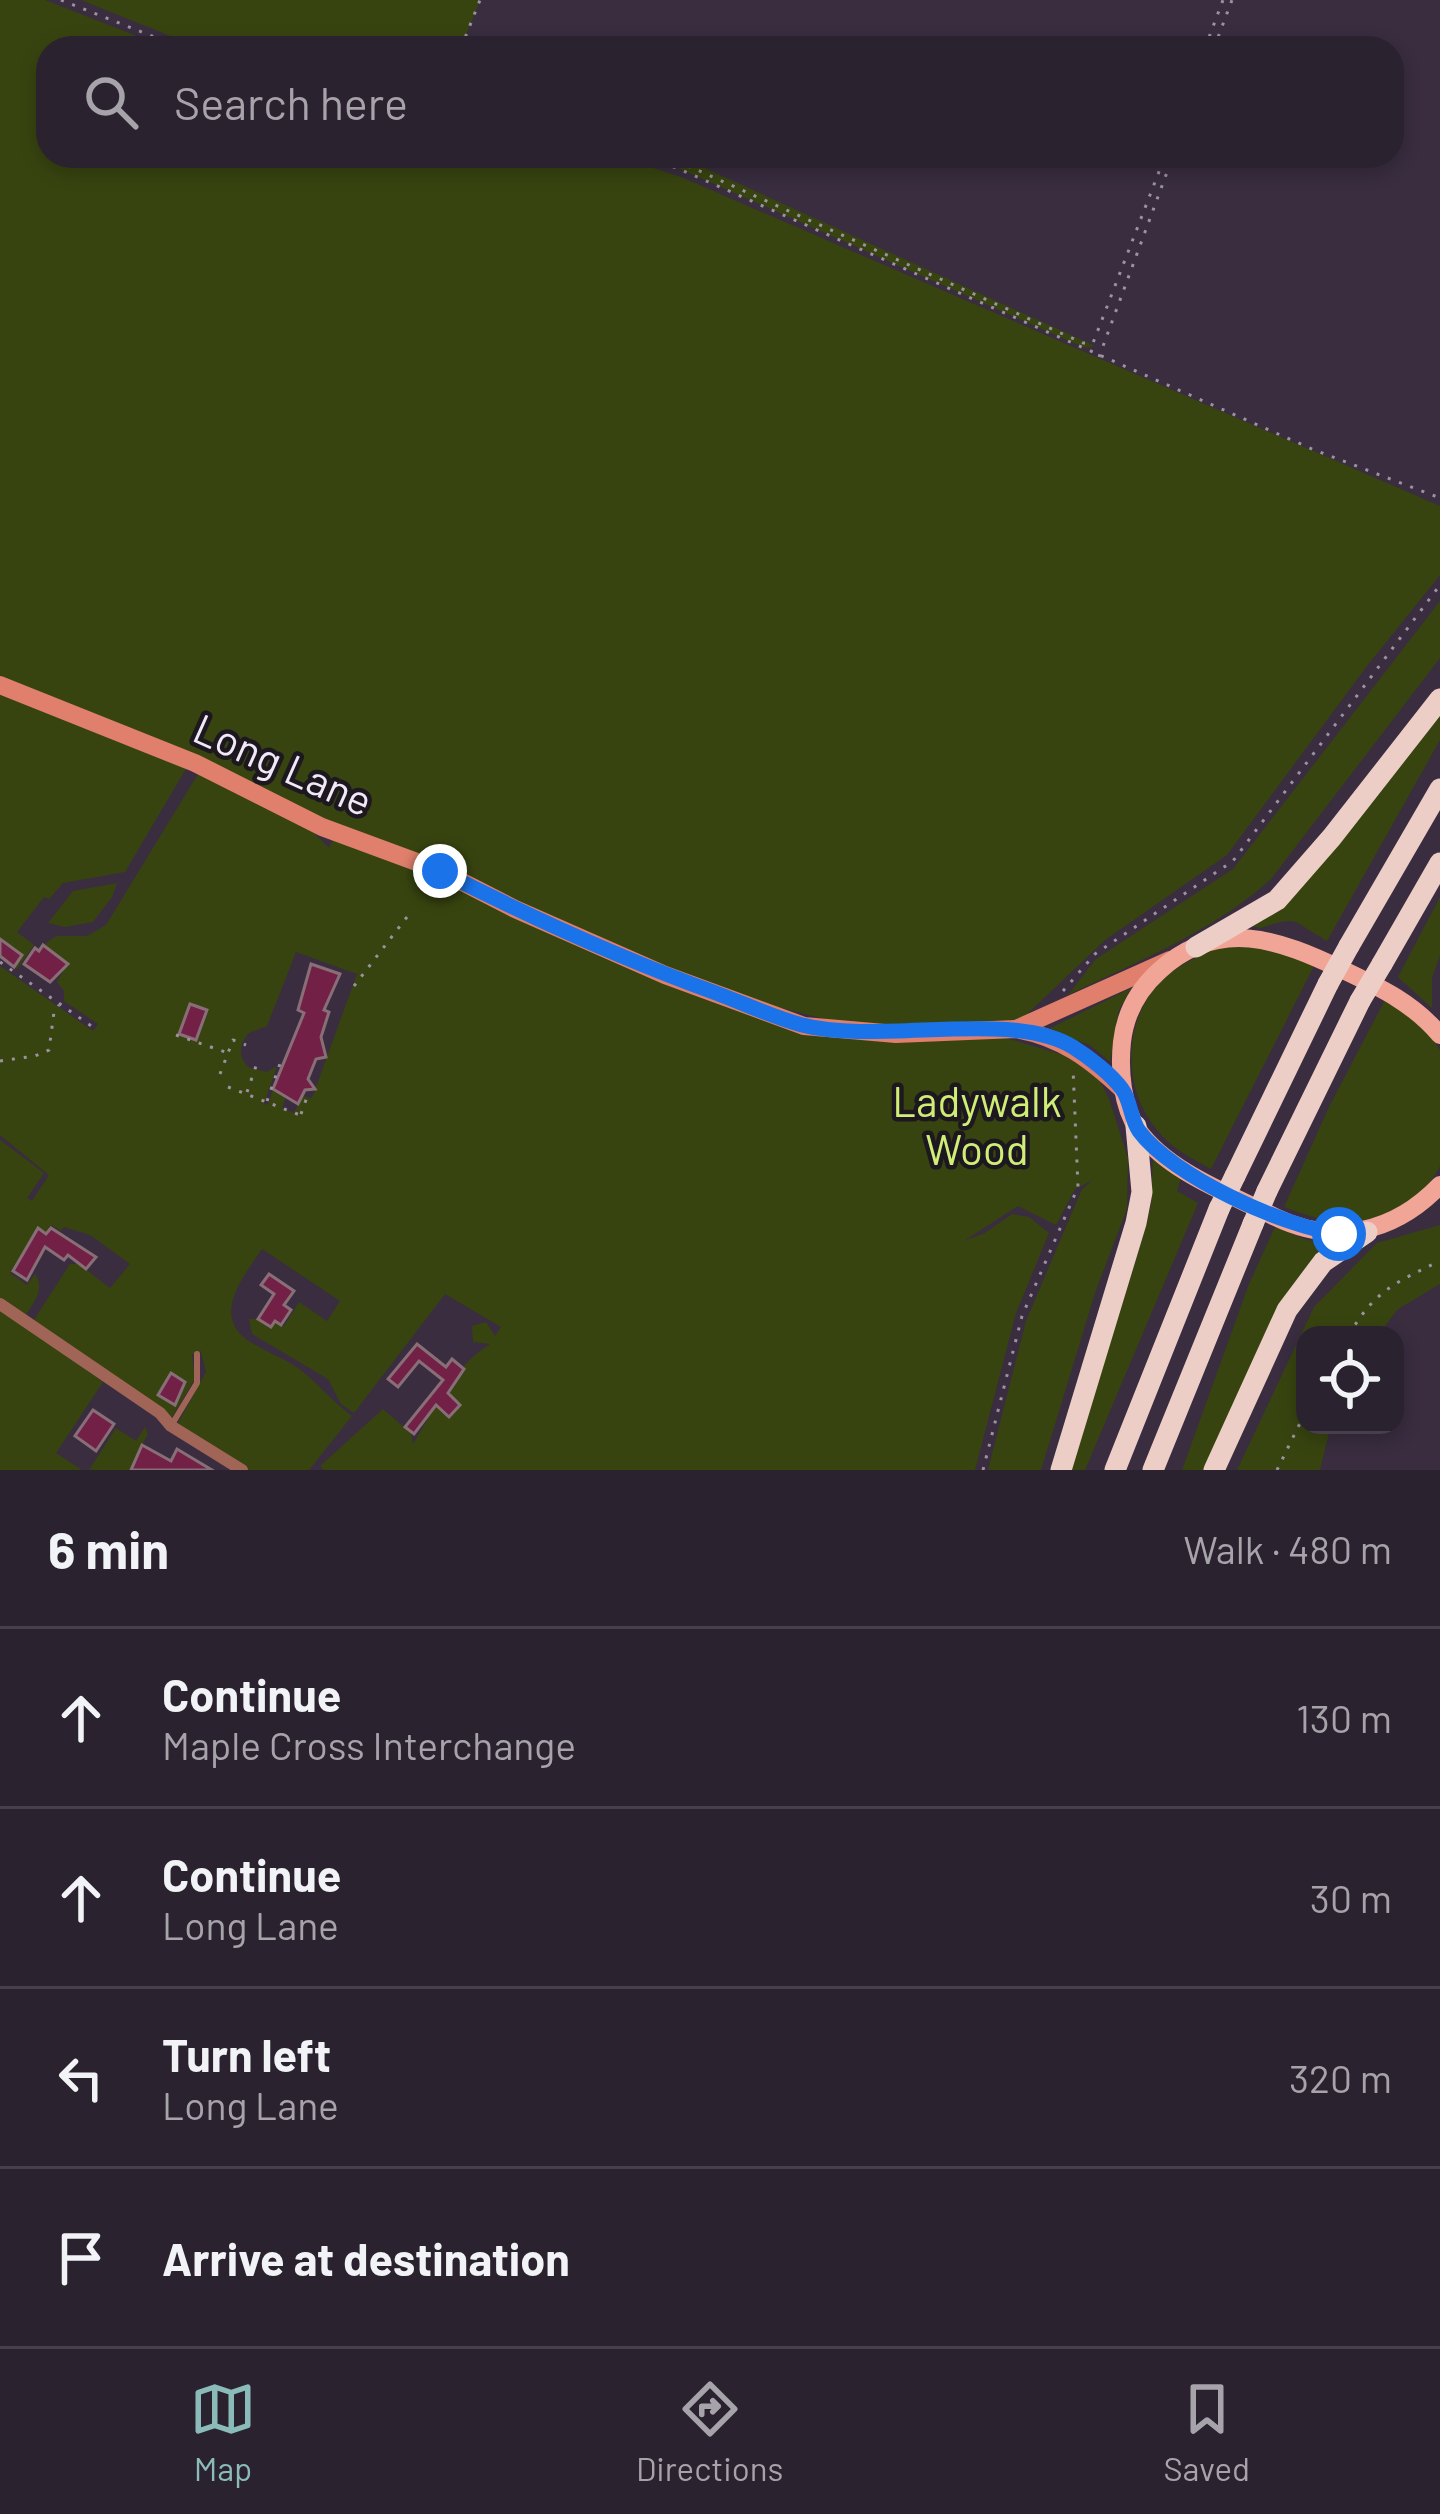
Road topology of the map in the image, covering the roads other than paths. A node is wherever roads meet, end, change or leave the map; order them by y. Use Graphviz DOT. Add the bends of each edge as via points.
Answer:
graph roads {
  1 [pos="0,685"];
  2 [pos="1440,699"];
  3 [pos="1440,788"];
  4 [pos="1440,862"];
  5 [pos="1196,946"];
  6 [pos="1173,959"];
  7 [pos="1016,1029"];
  8 [pos="1440,1036"];
  9 [pos="1123,1090"];
  10 [pos="1136,1126"];
  11 [pos="1440,1186"];
  12 [pos="1440,1209"];
  13 [pos="1400,1217"];
  14 [pos="1367,1232"];
  15 [pos="0,1304"];
  16 [pos="197,1354"];
  17 [pos="171,1426"];
  18 [pos="242,1470"];
  19 [pos="1061,1470"];
  20 [pos="1115,1470"];
  21 [pos="1153,1470"];
  22 [pos="1214,1470"];
  1 -- 7 [label="street, Long Lane" via="195,763 665,975 805,1026 896,1034"];
  2 -- 5 [label="highway" via="1277,900"];
  3 -- 20 [label="highway, bridge" via="1328,984 1234,1176"];
  4 -- 21 [label="highway, bridge" via="1360,1001 1267,1191"];
  5 -- 6 [label="main road"];
  5 -- 8 [label="main road" via="1229,938 1290,945 1395,995"];
  6 -- 7 [label="street, Long Lane"];
  6 -- 9 [label="main road" via="1140,992 1124,1025"];
  7 -- 9 [label="street, Long Lane" via="1072,1046"];
  9 -- 10 [label="main road"];
  10 -- 14 [label="main road" via="1190,1173 1282,1220 1327,1233"];
  10 -- 19 [label="highway" via="1136,1223"];
  11 -- 13 [label="main road"];
  12 -- 13 [label="main road"];
  13 -- 14 [label="main road"];
  14 -- 22 [label="highway" via="1323,1262 1287,1310"];
  15 -- 17 [label="street"];
  16 -- 17 [label="lane" via="197,1383"];
  17 -- 18 [label="street"];
}
